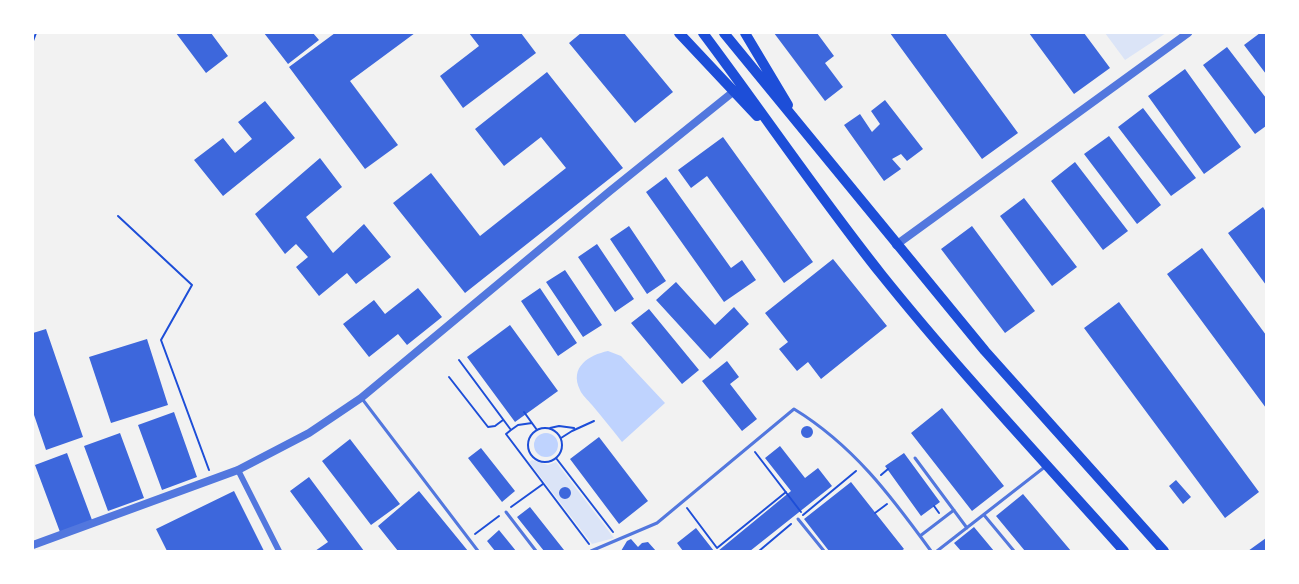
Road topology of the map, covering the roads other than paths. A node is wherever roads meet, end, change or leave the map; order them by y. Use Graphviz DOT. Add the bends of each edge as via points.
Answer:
graph roads {
  1 [pos="679,33"];
  2 [pos="703,33"];
  3 [pos="724,33"];
  4 [pos="745,33"];
  5 [pos="1188,33"];
  6 [pos="733,93"];
  7 [pos="798,123"];
  8 [pos="776,135"];
  9 [pos="896,244"];
  10 [pos="362,398"];
  11 [pos="915,458"];
  12 [pos="1047,465"];
  13 [pos="238,470"];
  14 [pos="954,510"];
  15 [pos="506,512"];
  16 [pos="984,514"];
  17 [pos="798,519"];
  18 [pos="967,528"];
  19 [pos="920,536"];
  20 [pos="33,545"];
  21 [pos="592,550"];
  22 [pos="279,551"];
  23 [pos="478,551"];
  24 [pos="536,551"];
  25 [pos="824,551"];
  26 [pos="932,551"];
  27 [pos="937,551"];
  28 [pos="1014,551"];
  29 [pos="1124,551"];
  30 [pos="1164,551"];
  1 -- 6 [label="main road"];
  2 -- 8 [label="main road"];
  3 -- 7 [label="main road"];
  4 -- 7 [label="main road"];
  5 -- 9 [label="street"];
  6 -- 8 [label="main road"];
  6 -- 10 [label="street"];
  7 -- 9 [label="main road"];
  8 -- 12 [label="main road" via="890,285"];
  9 -- 30 [label="main road" via="1008,377"];
  10 -- 13 [label="street" via="309,433"];
  10 -- 23 [label="lane"];
  11 -- 14 [label="lane"];
  12 -- 16 [label="lane"];
  12 -- 29 [label="main road"];
  13 -- 20 [label="street"];
  13 -- 22 [label="street"];
  14 -- 18 [label="lane"];
  14 -- 19 [label="lane"];
  15 -- 24 [label="lane"];
  16 -- 18 [label="lane"];
  16 -- 28 [label="lane"];
  17 -- 25 [label="lane"];
  18 -- 27 [label="lane"];
  19 -- 21 [label="lane" via="863,465 817,423 794,409 657,523"];
  19 -- 26 [label="lane"];
}
